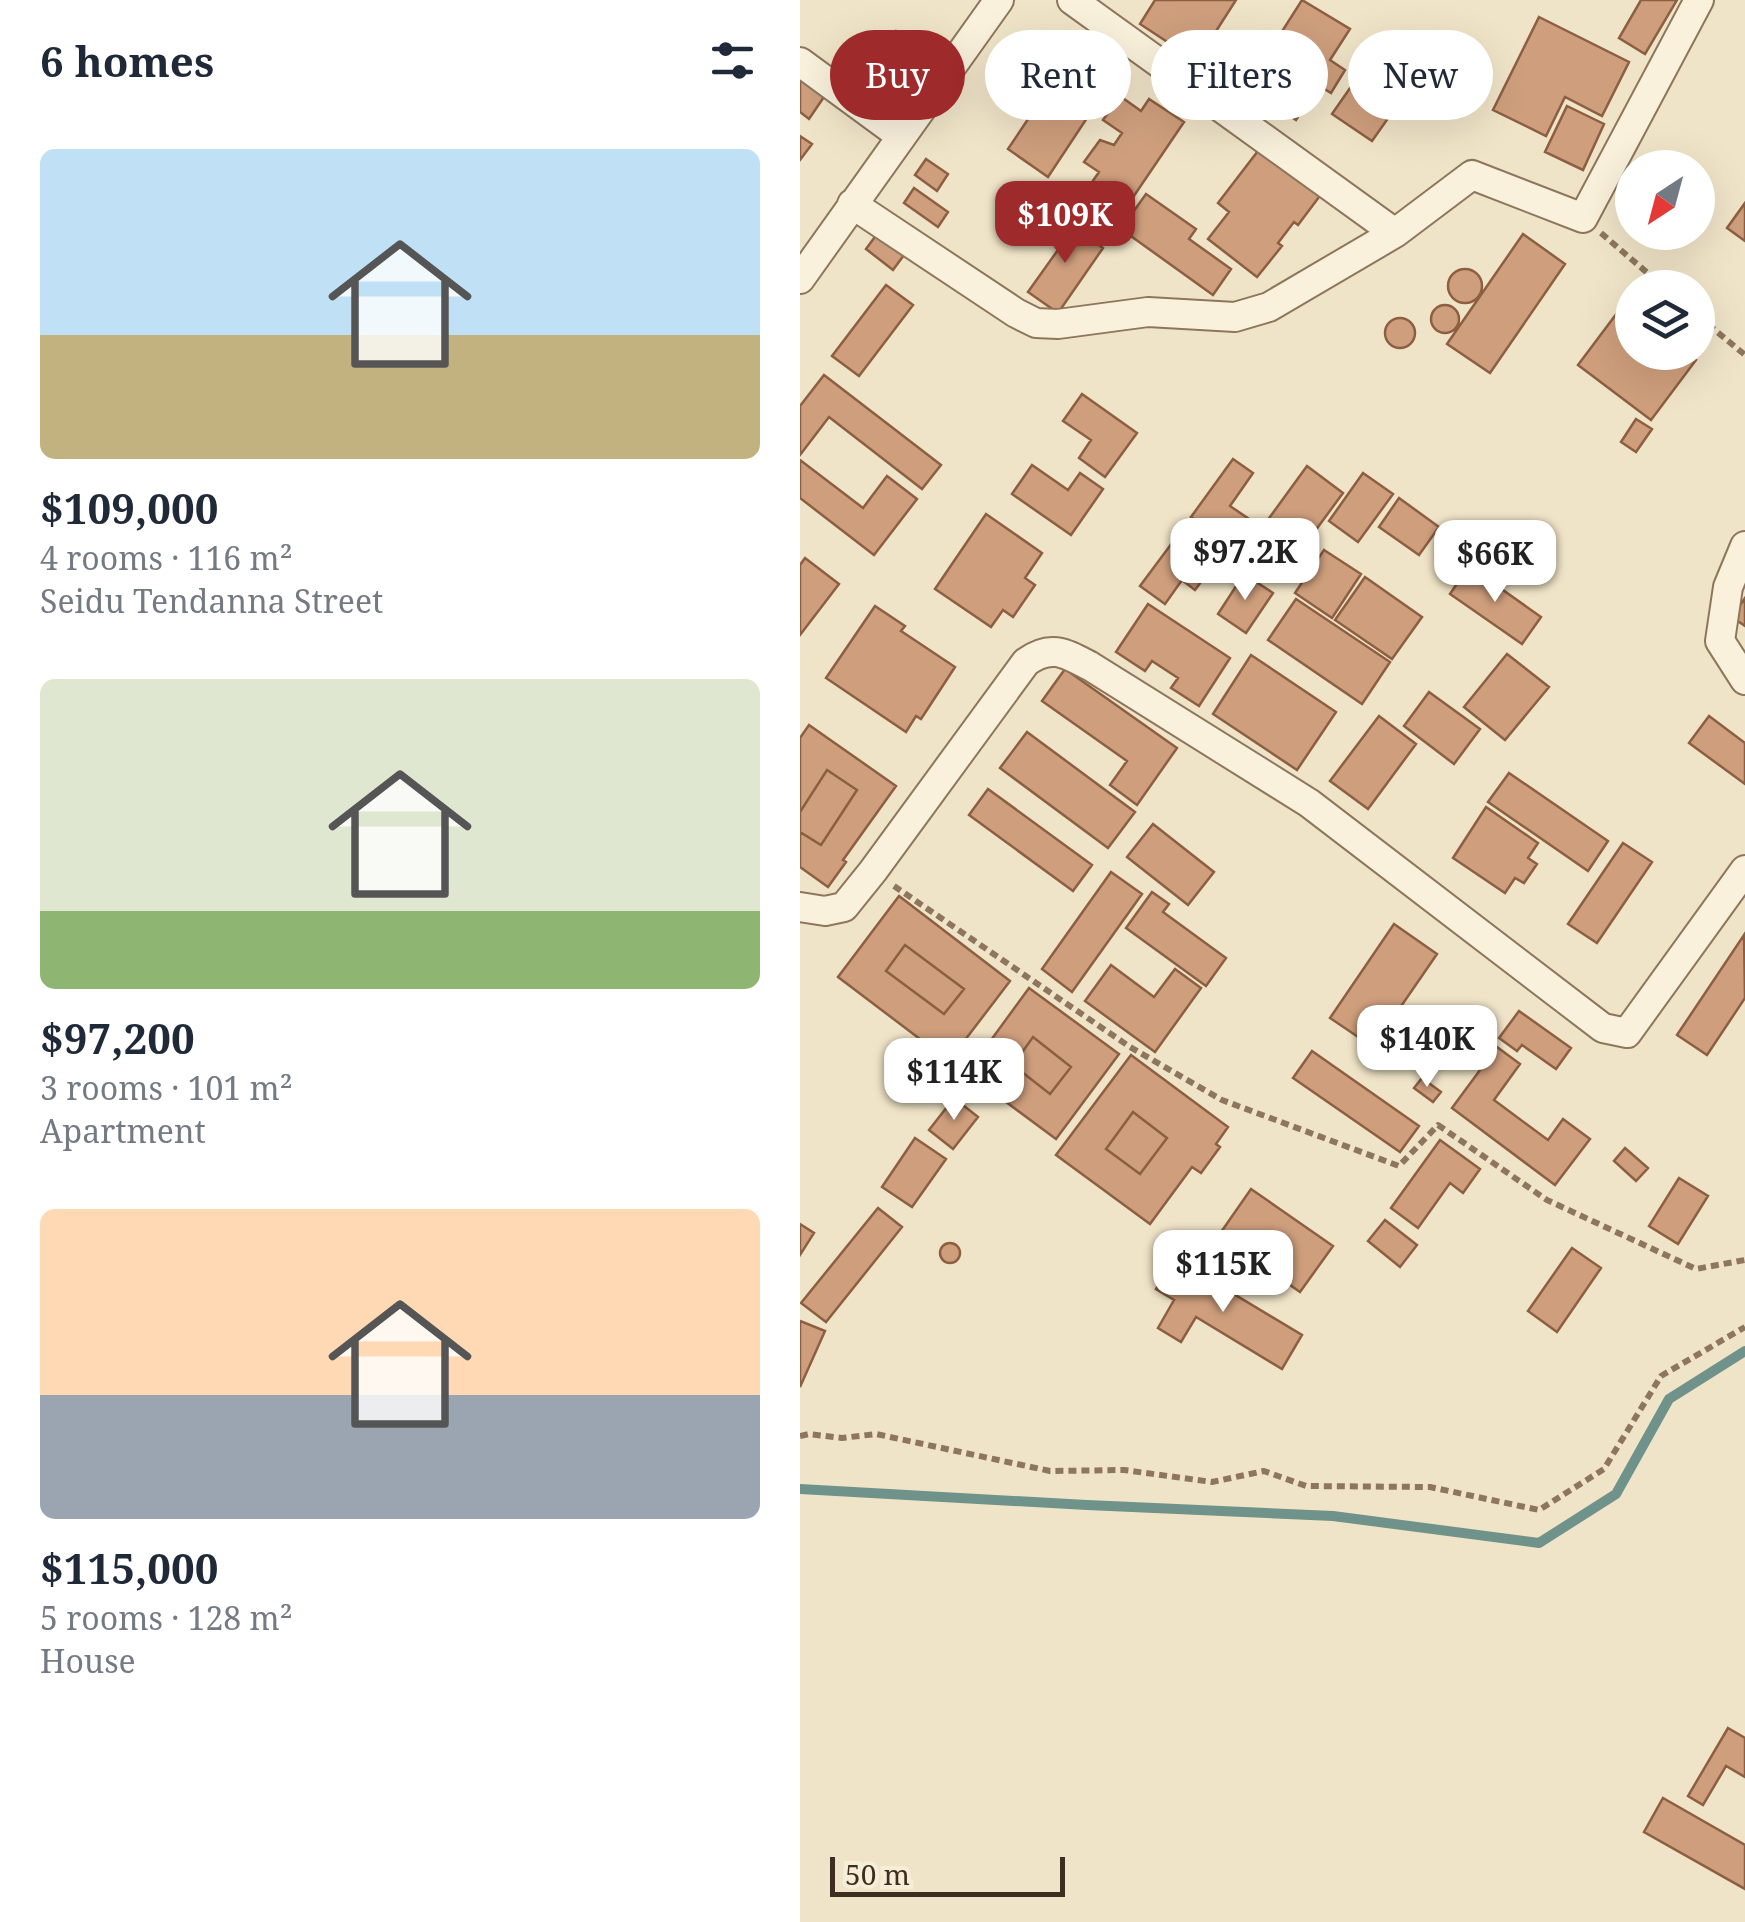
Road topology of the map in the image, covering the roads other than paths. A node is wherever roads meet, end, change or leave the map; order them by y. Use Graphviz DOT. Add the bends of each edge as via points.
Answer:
graph roads {
  1 [pos="999,0"];
  2 [pos="1072,0"];
  3 [pos="1699,0"];
  4 [pos="800,62"];
  5 [pos="901,136"];
  6 [pos="852,204"];
  7 [pos="1396,233"];
  8 [pos="804,264"];
  9 [pos="1745,546"];
  10 [pos="1745,680"];
  11 [pos="1745,870"];
  12 [pos="800,907"];
  1 -- 5 [label="street"];
  2 -- 7 [label="street"];
  3 -- 7 [label="street" via="1583,218 1472,174"];
  4 -- 5 [label="street"];
  5 -- 6 [label="street"];
  6 -- 7 [label="street" via="1036,323 1148,312 1236,317 1268,307"];
  6 -- 8 [label="street"];
  9 -- 10 [label="street" via="1728,587 1720,641"];
  11 -- 12 [label="street" via="1628,1033 1603,1028 1310,803 1090,666 1052,650 1026,662 844,907"];
}
